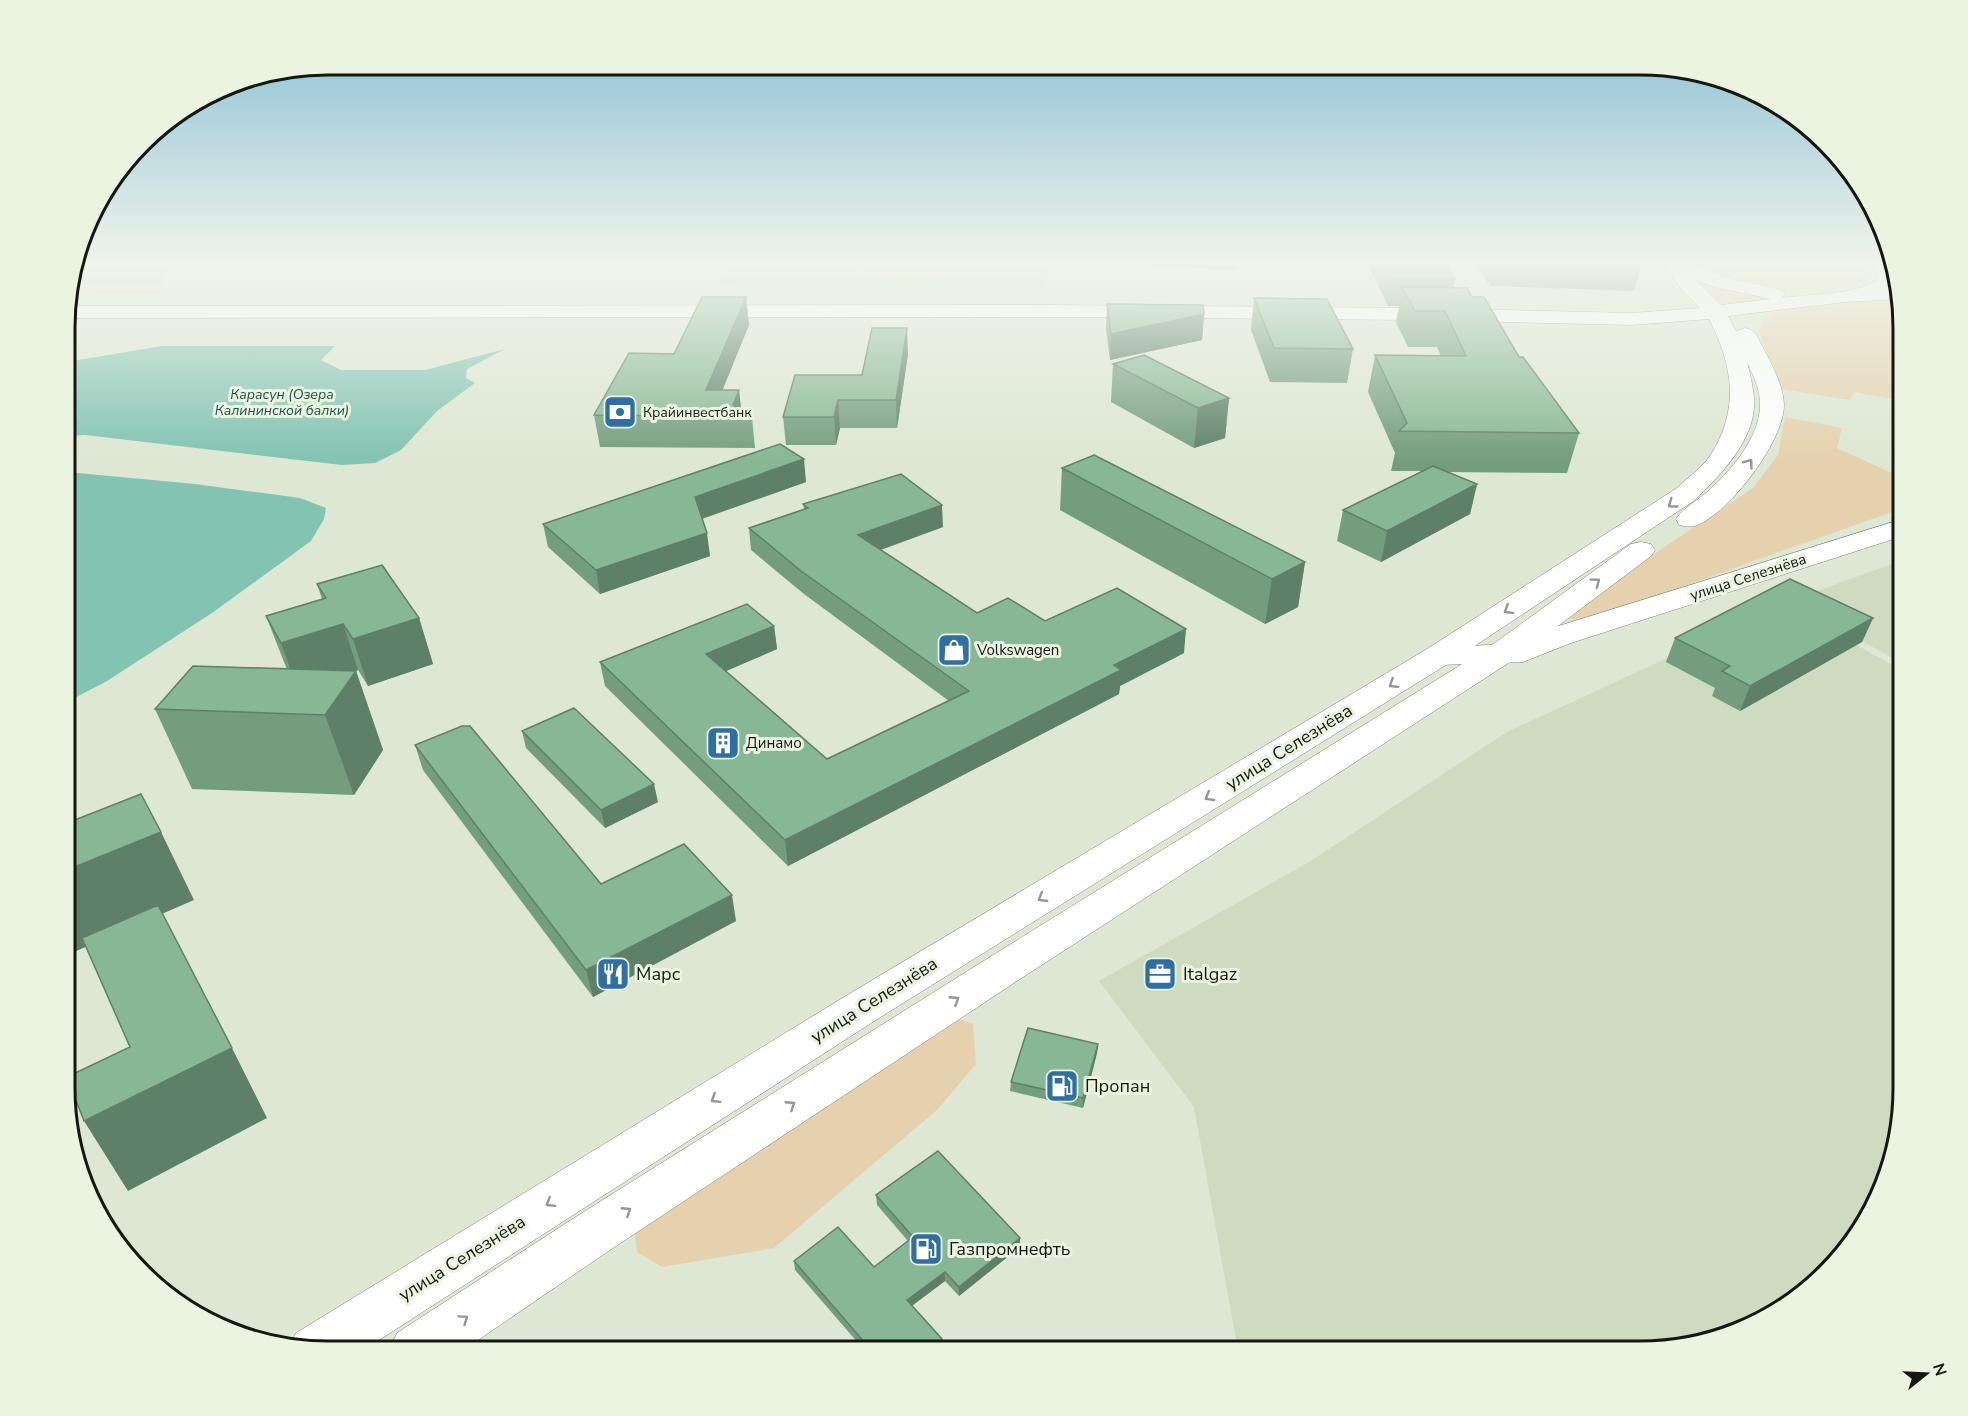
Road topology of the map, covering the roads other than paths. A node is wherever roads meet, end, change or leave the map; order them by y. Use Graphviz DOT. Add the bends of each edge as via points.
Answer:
graph roads {
  1 [pos="1683,328"];
  2 [pos="1724,328"];
  3 [pos="1743,328"];
  4 [pos="1734,347"];
  5 [pos="1893,530"];
  6 [pos="1560,609"];
  7 [pos="1592,627"];
  8 [pos="1499,655"];
  9 [pos="1438,656"];
  10 [pos="331,1341"];
  11 [pos="431,1341"];
  1 -- 4 [label="main road" via="1720,338"];
  2 -- 4 [label="main road, улица Селезнёва"];
  6 -- 3 [label="main road, улица Селезнёва, one-way" via="1699,511 1730,486 1756,454 1772,405 1767,382"];
  4 -- 9 [label="main road, улица Селезнёва, one-way" via="1743,400 1738,425 1720,461 1706,477 1663,511"];
  5 -- 7 [label="main road, улица Селезнёва"];
  6 -- 7 [label="main road, улица Селезнёва" via="1554,615 1563,624"];
  6 -- 8 [label="main road, улица Селезнёва"];
  7 -- 8 [label="main road, улица Селезнёва" via="1523,653"];
  8 -- 9 [label="main road, улица Селезнёва"];
  11 -- 8 [label="main road, улица Селезнёва, one-way" via="974,987"];
  9 -- 10 [label="main road, улица Селезнёва, one-way" via="864,1006"];
}
